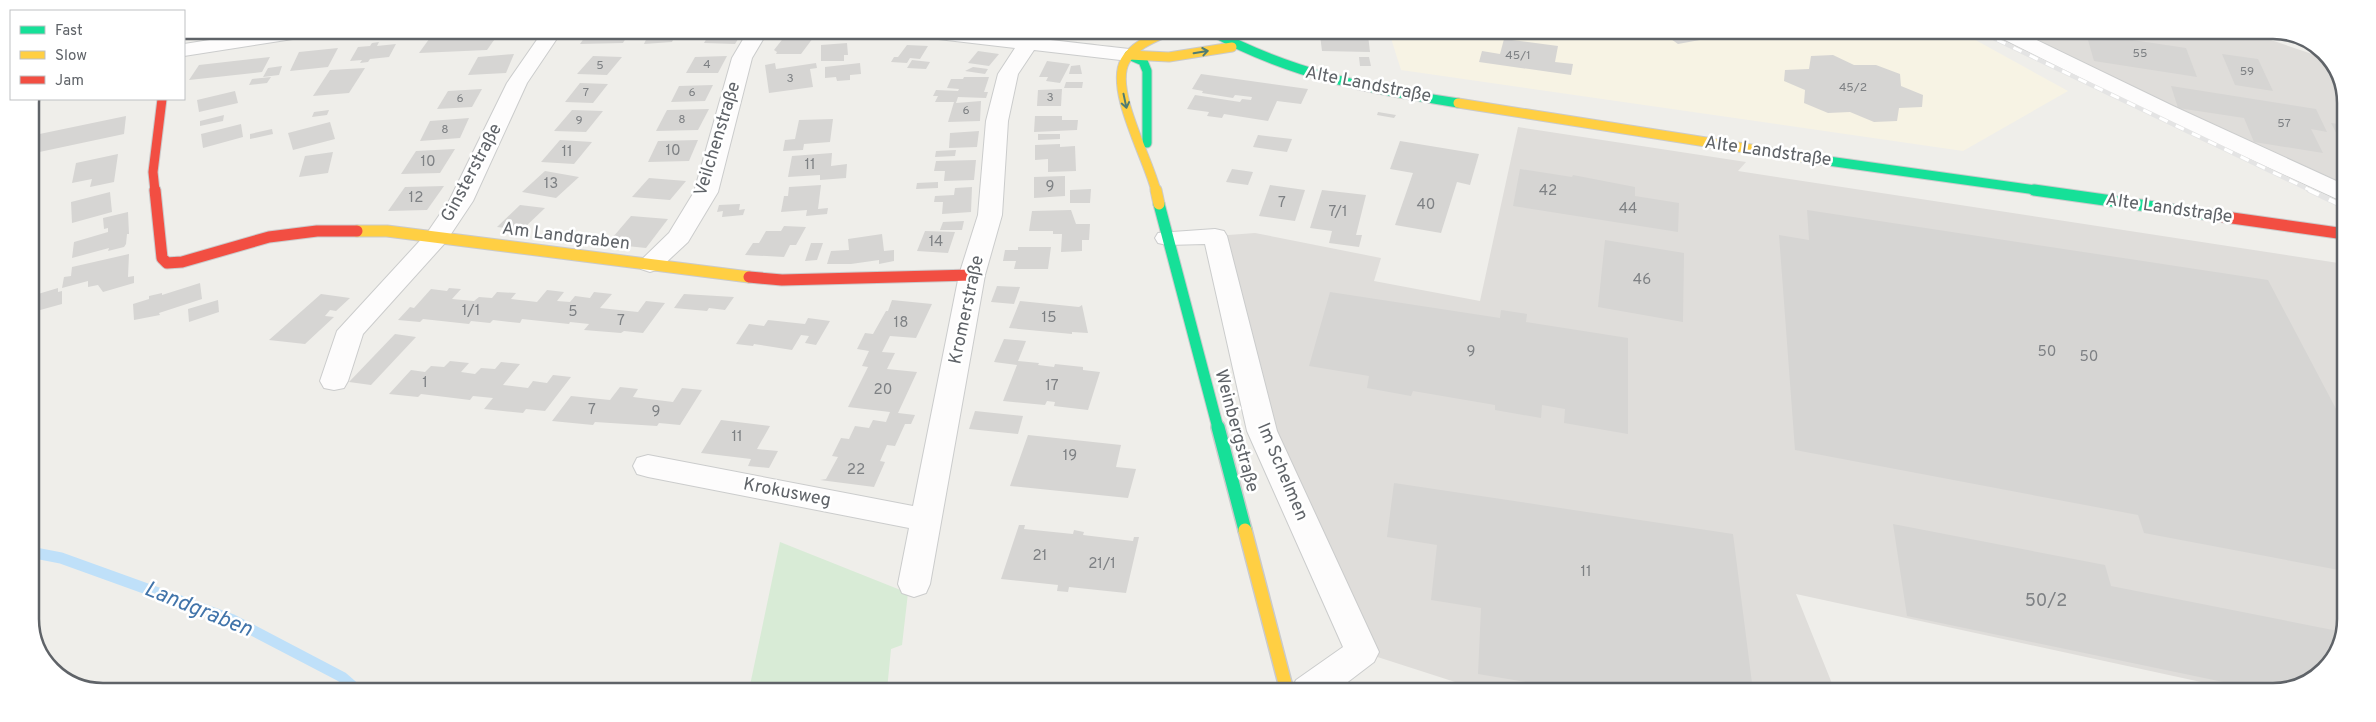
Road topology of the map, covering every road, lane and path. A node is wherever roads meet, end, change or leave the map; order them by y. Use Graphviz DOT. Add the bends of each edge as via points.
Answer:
graph roads {
  1 [pos="254,39"];
  2 [pos="546,39"];
  3 [pos="753,39"];
  4 [pos="1000,39"];
  5 [pos="1150,39"];
  6 [pos="1222,39"];
  7 [pos="2018,39"];
  8 [pos="1029,42"];
  9 [pos="1232,47"];
  10 [pos="185,50"];
  11 [pos="1128,55"];
  12 [pos="1169,57"];
  13 [pos="1147,71"];
  14 [pos="162,100"];
  15 [pos="1148,160"];
  16 [pos="2337,190"];
  17 [pos="2337,233"];
  18 [pos="436,238"];
  19 [pos="1167,238"];
  20 [pos="650,264"];
  21 [pos="972,275"];
  22 [pos="334,381"];
  23 [pos="648,466"];
  24 [pos="927,520"];
  25 [pos="914,584"];
  26 [pos="1285,683"];
  27 [pos="1320,683"];
  1 -- 10 [label="street"];
  2 -- 18 [label="street, Ginsterstraße" via="517,83 461,201"];
  3 -- 20 [label="street, Veilchenstraße" via="742,58 706,192 679,237"];
  4 -- 8 [label="street"];
  5 -- 11 [label="street"];
  6 -- 9 [label="street, Alte Landstraße"];
  7 -- 16 [label="street"];
  8 -- 11 [label="street"];
  8 -- 21 [label="street, Kromerstraße" via="1008,74 997,121 990,215"];
  12 -- 9 [label="street, one-way"];
  9 -- 17 [label="street, Alte Landstraße" via="1310,74 1410,95 1744,149"];
  11 -- 12 [label="street"];
  11 -- 13 [label="street" via="1143,61"];
  11 -- 15 [label="street, one-way" via="1120,69 1125,105"];
  12 -- 13 [label="street"];
  13 -- 15 [label="street"];
  14 -- 18 [label="street, Am Landgraben" via="153,172 162,258 167,263 182,262 269,237 317,231 387,231"];
  15 -- 19 [label="street, Weinbergstraße"];
  18 -- 20 [label="street, Am Landgraben"];
  18 -- 22 [label="street, Ginsterstraße" via="350,331"];
  19 -- 26 [label="street, Weinbergstraße"];
  19 -- 27 [label="street, Im Schelmen" via="1215,236 1262,431 1362,652"];
  20 -- 21 [label="street, Am Landgraben" via="782,280"];
  21 -- 24 [label="street, Kromerstraße"];
  23 -- 24 [label="street, Krokusweg"];
  24 -- 25 [label="street, Kromerstraße"];
}
